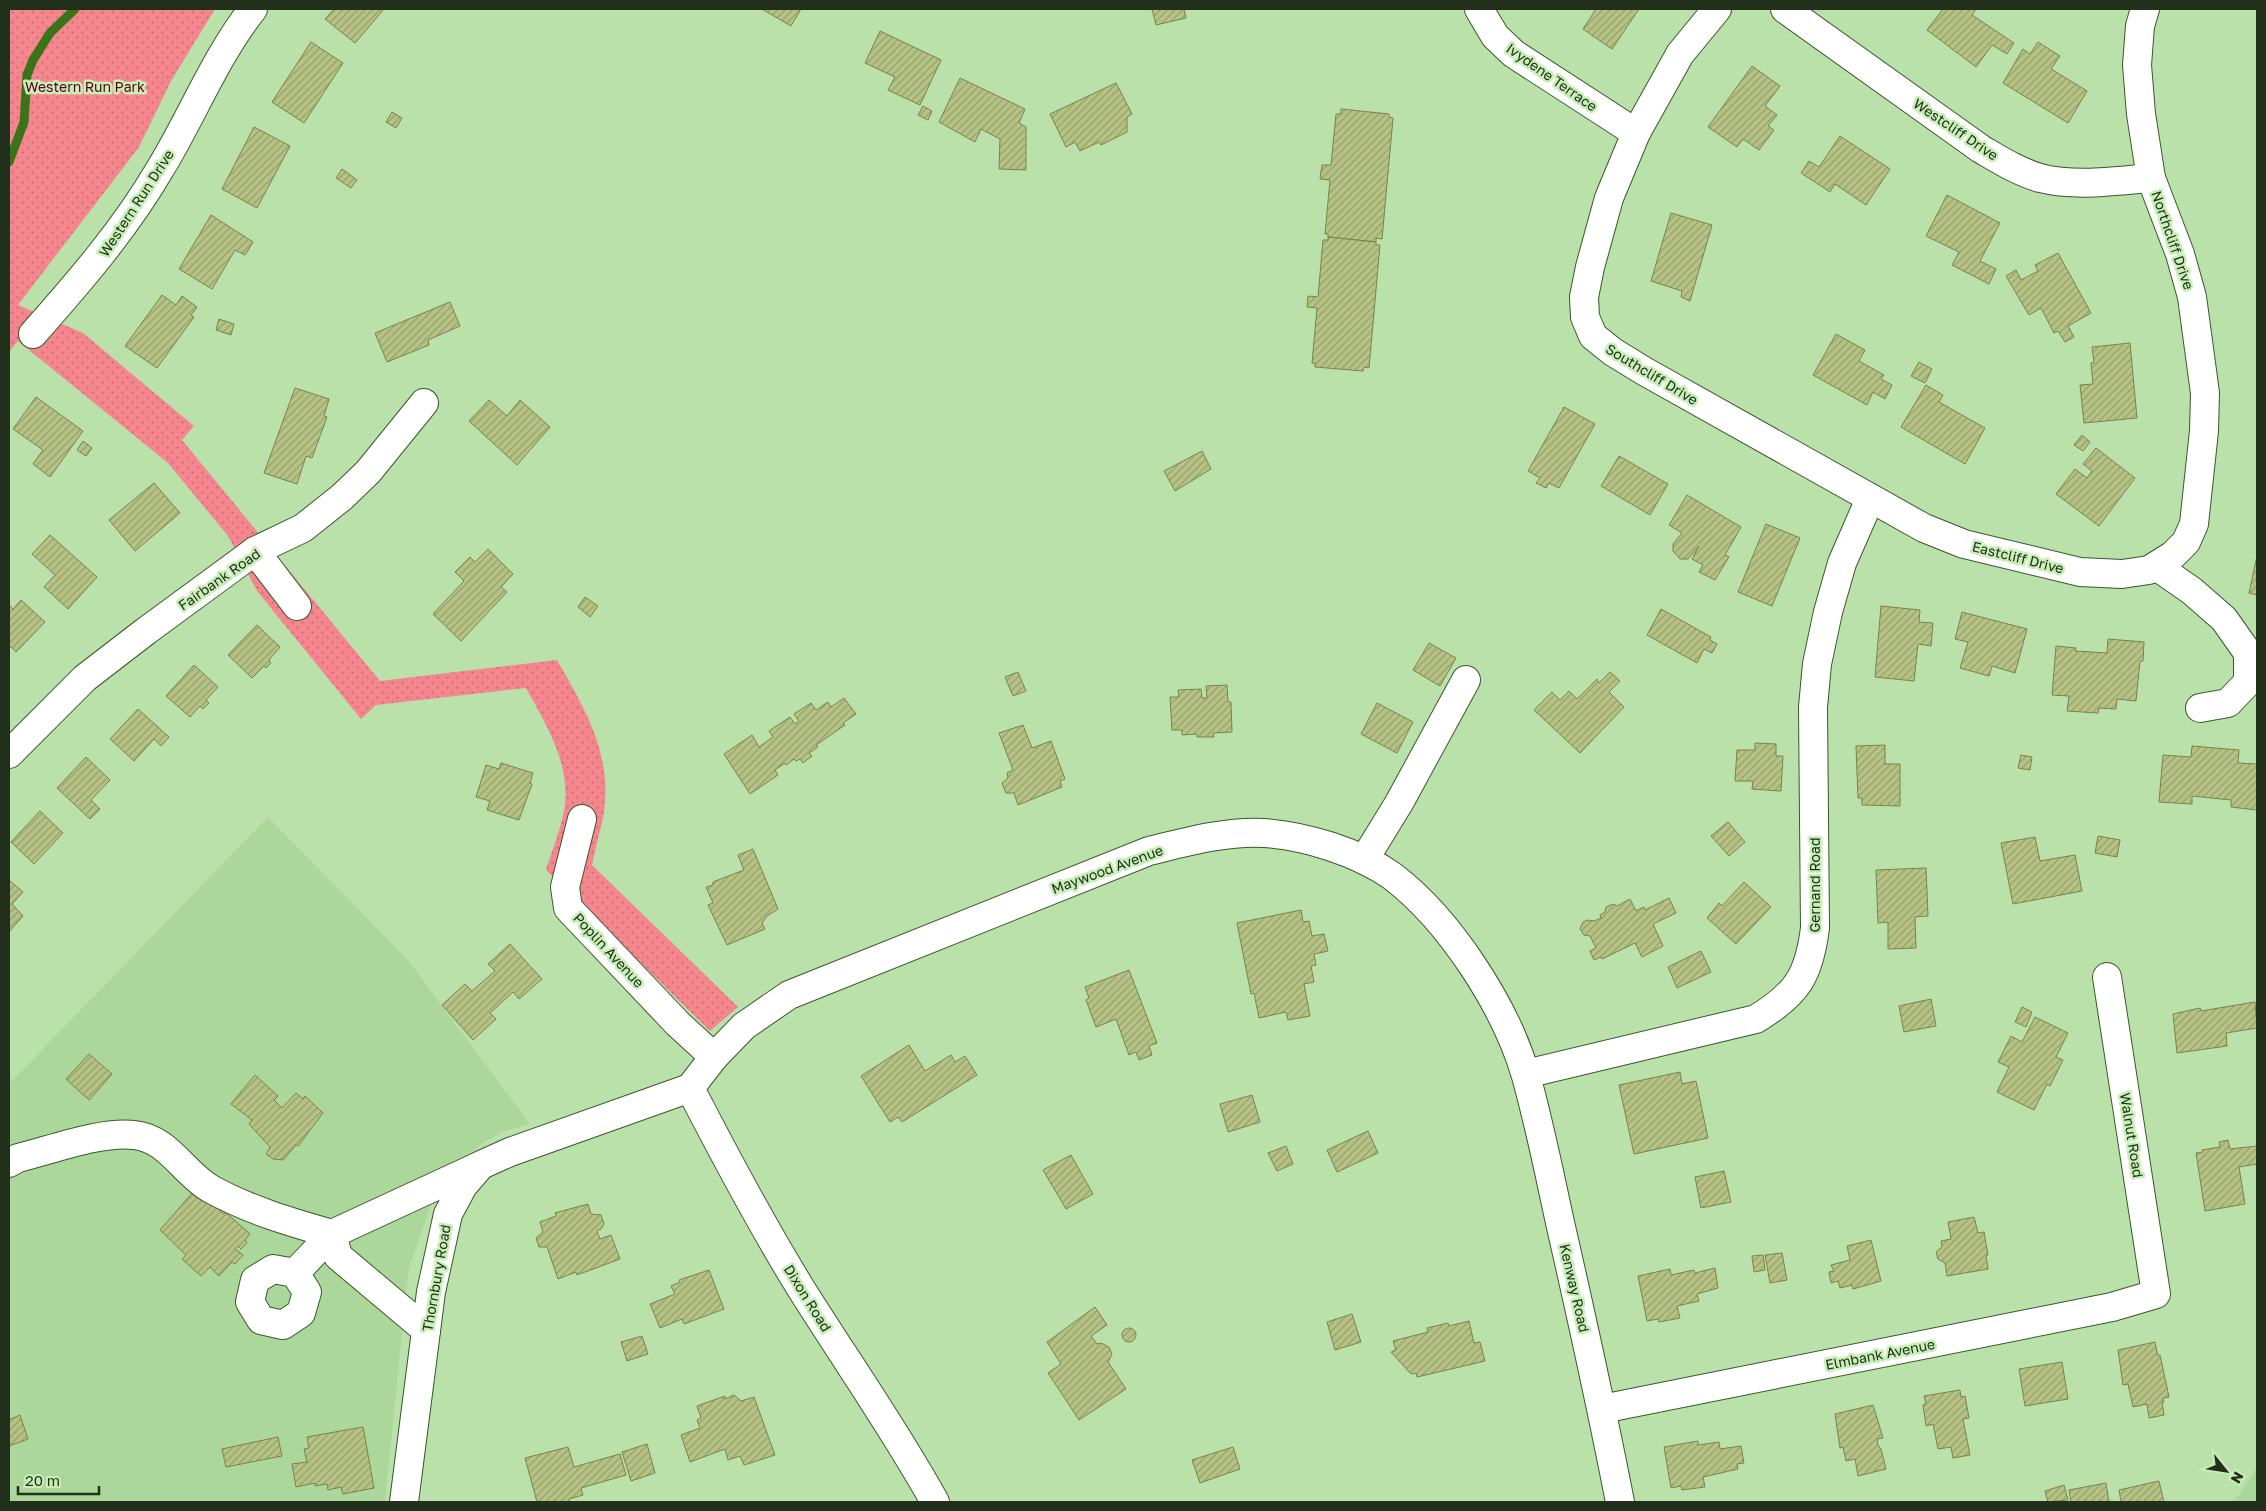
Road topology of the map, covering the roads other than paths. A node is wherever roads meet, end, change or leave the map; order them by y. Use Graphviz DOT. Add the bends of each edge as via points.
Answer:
graph roads {
  1 [pos="253,9"];
  2 [pos="1479,9"];
  3 [pos="1717,9"];
  4 [pos="1785,9"];
  5 [pos="2145,9"];
  6 [pos="1636,133"];
  7 [pos="2151,178"];
  8 [pos="34,334"];
  9 [pos="424,403"];
  10 [pos="1870,499"];
  11 [pos="255,551"];
  12 [pos="2164,561"];
  13 [pos="297,606"];
  14 [pos="1466,680"];
  15 [pos="2200,708"];
  16 [pos="9,754"];
  17 [pos="582,819"];
  18 [pos="1364,860"];
  19 [pos="2107,977"];
  20 [pos="714,1057"];
  21 [pos="1526,1074"];
  22 [pos="690,1088"];
  23 [pos="9,1163"];
  24 [pos="481,1165"];
  25 [pos="332,1234"];
  26 [pos="295,1273"];
  27 [pos="2156,1294"];
  28 [pos="426,1330"];
  29 [pos="1602,1409"];
  30 [pos="404,1502"];
  31 [pos="935,1502"];
  32 [pos="1620,1502"];
  1 -- 8 [label="street, Western Run Drive" via="145,193 91,269"];
  2 -- 6 [label="street, Ivydene Terrace" via="1496,36 1514,54"];
  3 -- 6 [label="street, Southcliff Drive" via="1680,54"];
  4 -- 7 [label="street, Westcliff Drive" via="1981,149 2011,166 2039,177 2072,183"];
  5 -- 7 [label="street, Northcliff Drive" via="2140,26 2137,65 2140,114"];
  6 -- 10 [label="street, Southcliff Drive" via="1609,198 1590,267 1584,297 1586,317 1594,336 1644,371"];
  7 -- 12 [label="street, Northcliff Drive" via="2180,254 2192,297 2206,393 2194,524 2186,542"];
  9 -- 11 [label="street, Fairbank Road" via="368,472 342,497 303,528"];
  10 -- 12 [label="street, Eastcliff Drive" via="1924,528 1964,544 2080,572 2122,574 2149,570"];
  10 -- 21 [label="street, Gernand Road" via="1842,563 1817,664 1813,707 1815,928 1811,955 1800,982 1781,1004 1756,1019"];
  11 -- 13 [label="street"];
  11 -- 16 [label="street, Fairbank Road" via="85,678"];
  12 -- 15 [label="street" via="2224,619 2248,653 2248,682 2228,704"];
  14 -- 18 [label="street"];
  17 -- 20 [label="street, Poplin Avenue" via="565,887 568,908 678,1024"];
  18 -- 20 [label="street, Maywood Avenue" via="1311,841 1264,833 1209,837 1148,850 789,995 744,1026"];
  18 -- 21 [label="street, Maywood Avenue" via="1392,876 1460,947 1496,1003"];
  19 -- 27 [label="street, Walnut Road"];
  20 -- 22 [label="street, Maywood Avenue"];
  21 -- 29 [label="street, Kenway Road"];
  22 -- 24 [label="street, Thornbury Road"];
  22 -- 31 [label="street, Dixon Road" via="750,1203"];
  23 -- 25 [label="street" via="108,1136 135,1134 171,1153 208,1188 257,1212"];
  24 -- 25 [label="street"];
  24 -- 28 [label="street, Thornbury Road" via="463,1186 448,1214"];
  25 -- 26 [label="street"];
  25 -- 28 [label="street" via="338,1256"];
  27 -- 29 [label="street, Elmbank Avenue" via="2112,1307"];
  28 -- 30 [label="street, Thornbury Road"];
  29 -- 32 [label="street, Kenway Road"];
}
